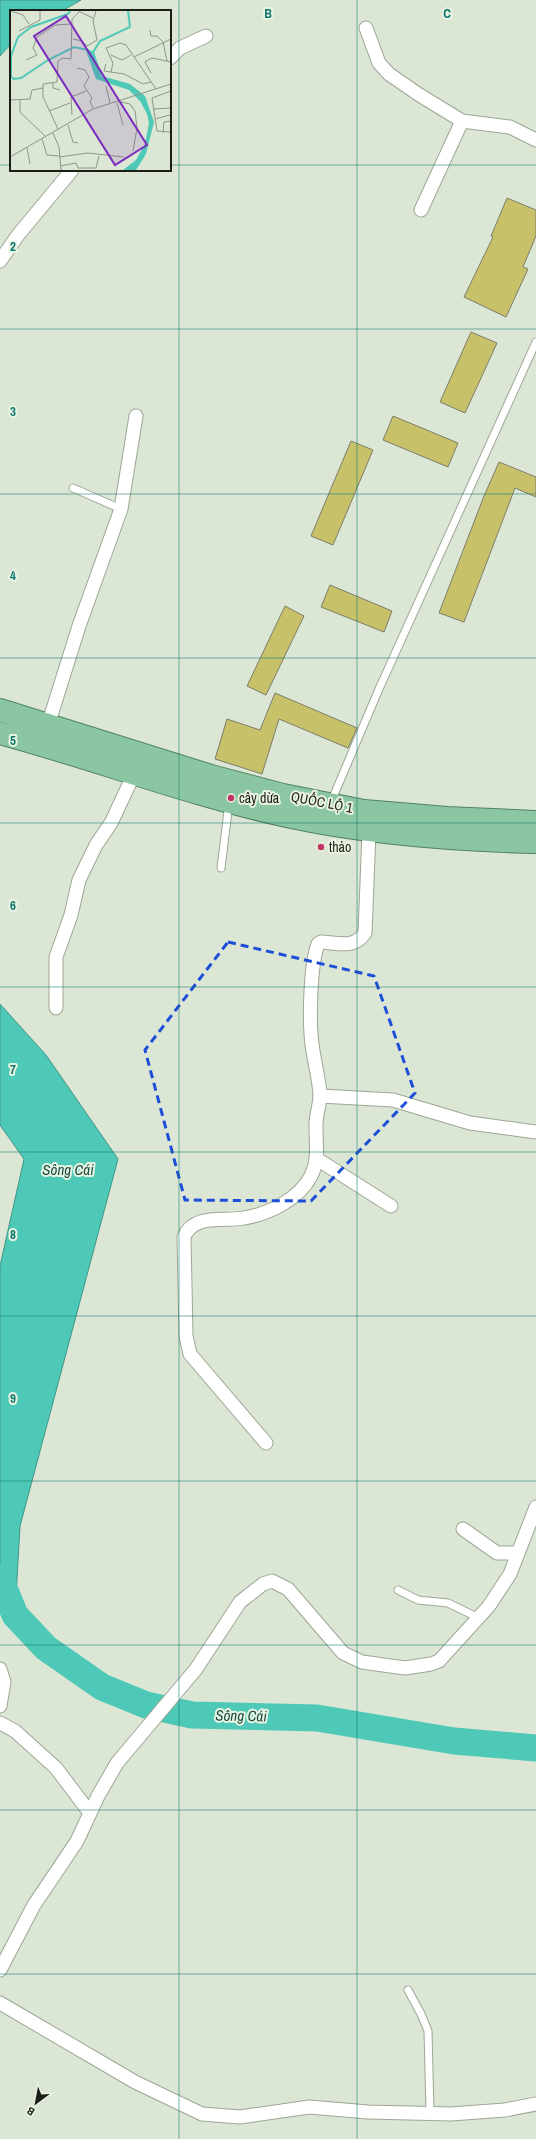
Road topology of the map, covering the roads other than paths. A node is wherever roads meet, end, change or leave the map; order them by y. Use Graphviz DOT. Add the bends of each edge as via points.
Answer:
graph roads {
  1 [pos="366,28"];
  2 [pos="206,36"];
  3 [pos="171,57"];
  4 [pos="462,121"];
  5 [pos="536,140"];
  6 [pos="71,171"];
  7 [pos="421,210"];
  8 [pos="0,261"];
  9 [pos="536,342"];
  10 [pos="136,416"];
  11 [pos="73,488"];
  12 [pos="121,509"];
  13 [pos="0,710"];
  14 [pos="48,725"];
  15 [pos="0,733"];
  16 [pos="134,774"];
  17 [pos="230,801"];
  18 [pos="330,804"];
  19 [pos="536,822"];
  20 [pos="369,832"];
  21 [pos="536,842"];
  22 [pos="220,868"];
  23 [pos="56,1008"];
  24 [pos="320,1096"];
  25 [pos="536,1132"];
  26 [pos="317,1158"];
  27 [pos="391,1206"];
  28 [pos="266,1443"];
  29 [pos="536,1507"];
  30 [pos="463,1529"];
  31 [pos="518,1553"];
  32 [pos="398,1590"];
  33 [pos="479,1618"];
  34 [pos="0,1669"];
  35 [pos="0,1706"];
  36 [pos="0,1724"];
  37 [pos="90,1813"];
  38 [pos="0,1970"];
  39 [pos="408,1990"];
  40 [pos="0,2003"];
  41 [pos="536,2104"];
  42 [pos="430,2112"];
  1 -- 4 [label="street" via="379,63 389,74"];
  2 -- 3 [label="street" via="180,48"];
  4 -- 5 [label="street" via="510,127"];
  4 -- 7 [label="street"];
  6 -- 8 [label="street" via="18,235"];
  9 -- 18 [label="lane" via="379,689"];
  10 -- 12 [label="street"];
  11 -- 12 [label="lane"];
  12 -- 14 [label="street" via="79,626"];
  13 -- 14 [label="highway, QUỐC LỘ 1"];
  14 -- 18 [label="highway, QUỐC LỘ 1" via="211,776 283,795"];
  15 -- 16 [label="highway, QUỐC LỘ 1"];
  16 -- 17 [label="highway, QUỐC LỘ 1"];
  16 -- 23 [label="street" via="79,880 72,915 56,957"];
  17 -- 20 [label="highway, QUỐC LỘ 1" via="287,816"];
  17 -- 22 [label="lane"];
  18 -- 19 [label="highway, QUỐC LỘ 1" via="415,815"];
  20 -- 21 [label="highway, QUỐC LỘ 1" via="484,841"];
  20 -- 24 [label="street" via="365,932 360,941 353,944 321,942 314,953 312,1041"];
  24 -- 25 [label="street" via="393,1100 470,1122"];
  24 -- 26 [label="street" via="315,1126"];
  26 -- 27 [label="street"];
  26 -- 28 [label="street" via="303,1188 271,1210 244,1218 195,1223 187,1229 184,1237 186,1336 190,1354"];
  29 -- 31 [label="street"];
  30 -- 31 [label="street" via="497,1553"];
  31 -- 33 [label="street" via="510,1574"];
  32 -- 33 [label="lane" via="418,1600 448,1603"];
  33 -- 37 [label="street" via="445,1656 431,1664 405,1668 362,1662 343,1653 288,1589 272,1581 263,1584 240,1602 196,1669 117,1763"];
  34 -- 35 [label="street" via="4,1682"];
  36 -- 37 [label="street" via="15,1731 56,1768"];
  37 -- 38 [label="street" via="77,1841 34,1905"];
  39 -- 42 [label="lane" via="428,2031"];
  40 -- 42 [label="street" via="134,2082 202,2114 240,2117 309,2107 368,2112"];
  41 -- 42 [label="street" via="505,2110 452,2114"];
}
